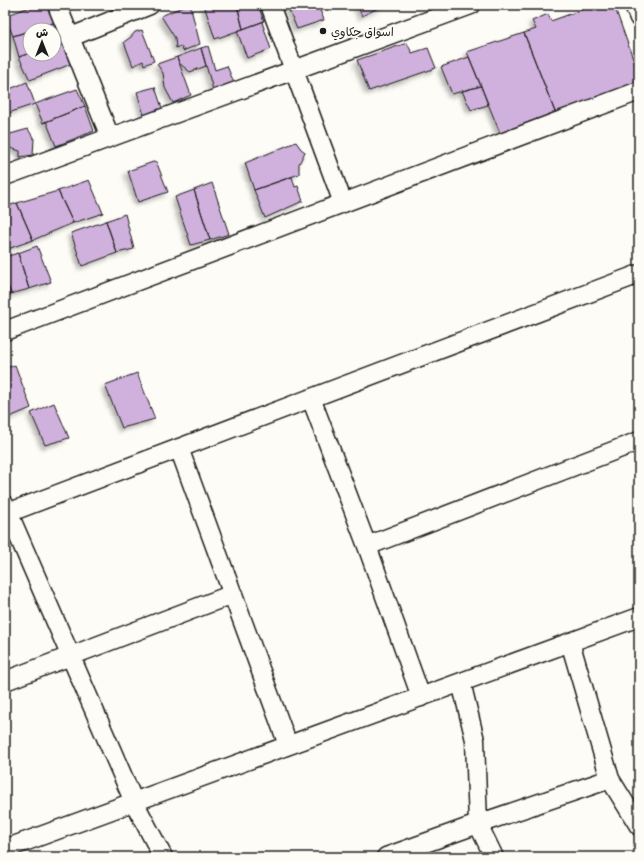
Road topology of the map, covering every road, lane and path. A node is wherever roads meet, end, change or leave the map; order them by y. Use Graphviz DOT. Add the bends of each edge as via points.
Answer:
graph roads {
  1 [pos="58,5"];
  2 [pos="270,5"];
  3 [pos="471,5"];
  4 [pos="634,5"];
  5 [pos="144,6"];
  6 [pos="639,18"];
  7 [pos="71,37"];
  8 [pos="293,70"];
  9 [pos="639,91"];
  10 [pos="110,137"];
  11 [pos="5,176"];
  12 [pos="342,203"];
  13 [pos="639,274"];
  14 [pos="5,331"];
  15 [pos="311,398"];
  16 [pos="639,441"];
  17 [pos="179,448"];
  18 [pos="6,510"];
  19 [pos="367,546"];
  20 [pos="233,594"];
  21 [pos="639,617"];
  22 [pos="570,642"];
  23 [pos="71,656"];
  24 [pos="5,681"];
  25 [pos="460,682"];
  26 [pos="421,696"];
  27 [pos="288,745"];
  28 [pos="610,779"];
  29 [pos="134,802"];
  30 [pos="478,824"];
  31 [pos="639,826"];
  32 [pos="5,849"];
  33 [pos="163,857"];
  34 [pos="386,857"];
  35 [pos="494,857"];
  1 -- 7 [label="street"];
  2 -- 8 [label="street"];
  3 -- 8 [label="street"];
  4 -- 6 [label="street"];
  5 -- 7 [label="street"];
  7 -- 10 [label="street"];
  8 -- 10 [label="street"];
  8 -- 12 [label="street"];
  9 -- 12 [label="street"];
  10 -- 11 [label="street"];
  12 -- 14 [label="street"];
  13 -- 15 [label="street"];
  15 -- 17 [label="street"];
  15 -- 19 [label="street"];
  16 -- 19 [label="street"];
  17 -- 18 [label="street"];
  17 -- 20 [label="street"];
  18 -- 23 [label="street"];
  19 -- 26 [label="street"];
  20 -- 23 [label="street"];
  20 -- 27 [label="street"];
  21 -- 22 [label="street"];
  22 -- 25 [label="street"];
  22 -- 28 [label="street"];
  23 -- 24 [label="street"];
  23 -- 29 [label="street"];
  25 -- 26 [label="street"];
  25 -- 30 [label="street" via="475,740"];
  26 -- 27 [label="street"];
  27 -- 29 [label="street"];
  28 -- 30 [label="street"];
  28 -- 31 [label="street"];
  29 -- 32 [label="street"];
  29 -- 33 [label="street"];
  30 -- 34 [label="street"];
  30 -- 35 [label="street"];
}
